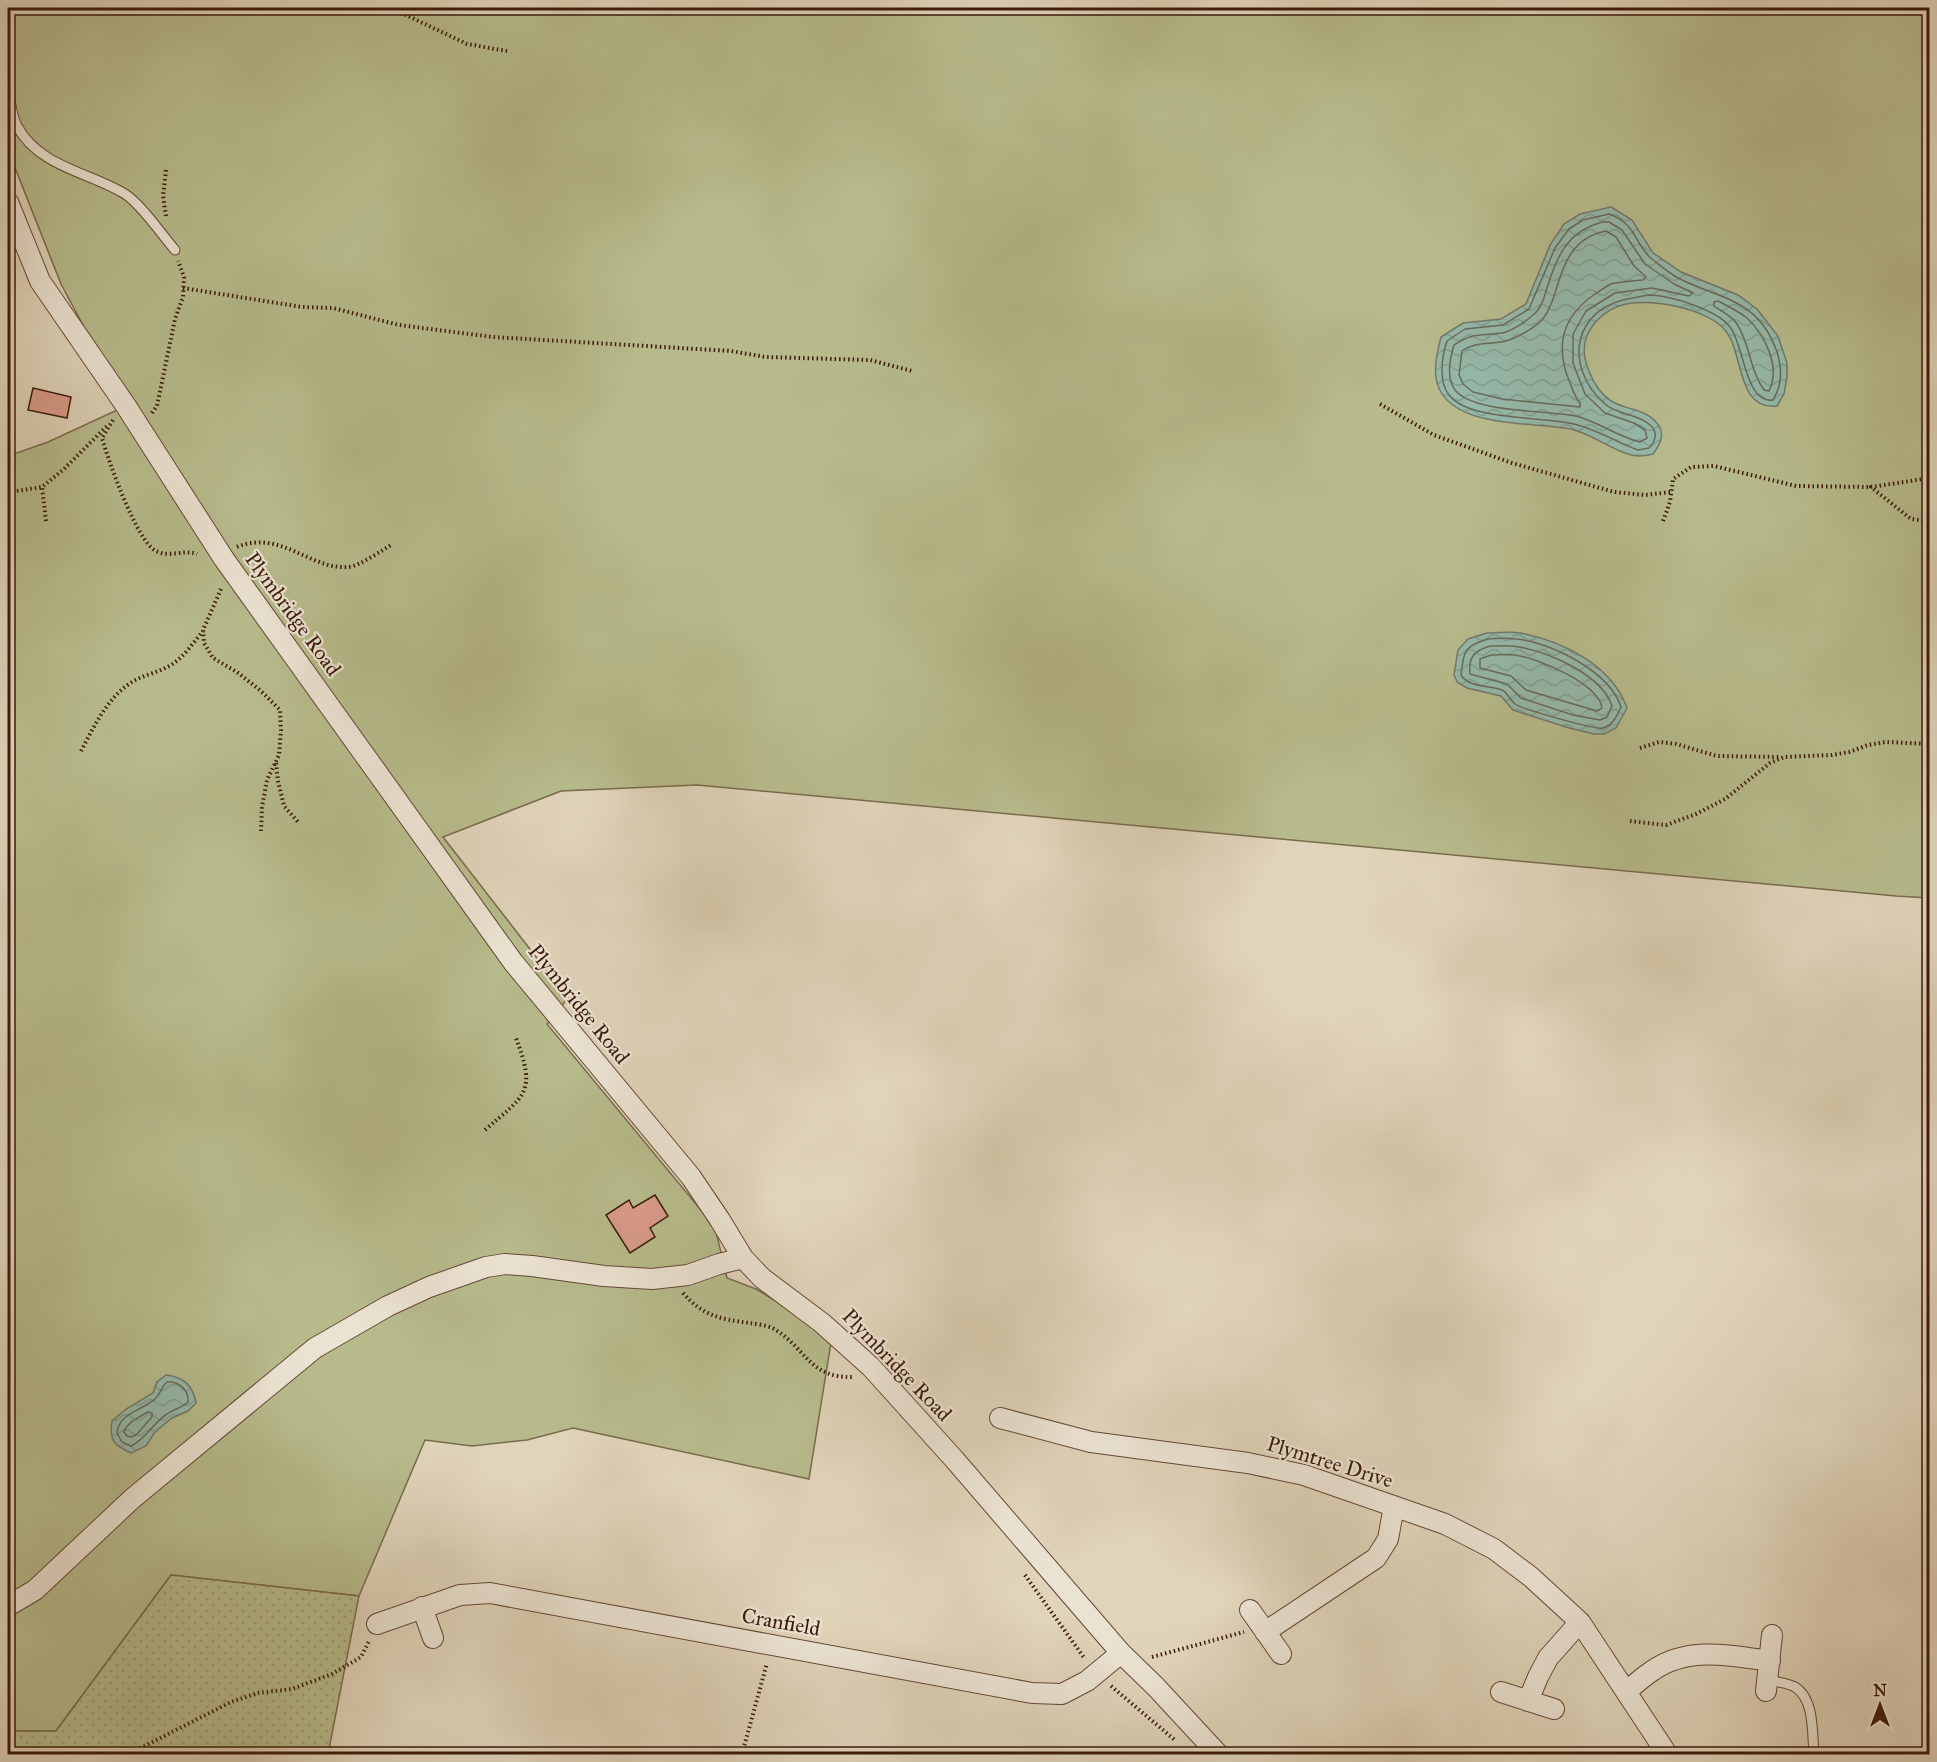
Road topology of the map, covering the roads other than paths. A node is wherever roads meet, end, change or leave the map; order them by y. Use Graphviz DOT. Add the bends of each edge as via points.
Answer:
graph roads {
  1 [pos="8,86"];
  2 [pos="8,202"];
  3 [pos="175,250"];
  4 [pos="744,1258"];
  5 [pos="1000,1418"];
  6 [pos="1394,1506"];
  7 [pos="8,1606"];
  8 [pos="422,1608"];
  9 [pos="1250,1610"];
  10 [pos="1580,1622"];
  11 [pos="377,1624"];
  12 [pos="1265,1632"];
  13 [pos="1772,1635"];
  14 [pos="433,1638"];
  15 [pos="1281,1654"];
  16 [pos="1126,1658"];
  17 [pos="1768,1677"];
  18 [pos="1627,1691"];
  19 [pos="1501,1692"];
  20 [pos="1528,1701"];
  21 [pos="1554,1709"];
  22 [pos="1218,1755"];
  23 [pos="1666,1755"];
  24 [pos="1814,1755"];
  1 -- 3 [label="lane" via="16,125 32,147 53,162 128,195"];
  2 -- 4 [label="street, Plymbridge Road" via="40,281 224,559 513,962 691,1178"];
  4 -- 7 [label="street" via="687,1275 652,1279 505,1264 429,1287 388,1306 315,1348 133,1498 35,1590"];
  4 -- 16 [label="street, Plymbridge Road" via="762,1278 822,1323 871,1367"];
  5 -- 6 [label="street, Plymtree Drive" via="1091,1442 1248,1463 1304,1475"];
  6 -- 10 [label="street, Plymtree Drive" via="1444,1524 1494,1549"];
  6 -- 12 [label="street" via="1388,1539 1376,1558"];
  8 -- 11 [label="street, Cranfield"];
  8 -- 14 [label="street"];
  8 -- 16 [label="street, Cranfield" via="460,1595 490,1593 1032,1693 1062,1694"];
  9 -- 12 [label="street"];
  10 -- 18 [label="street, Plymtree Drive"];
  10 -- 20 [label="street" via="1548,1658"];
  12 -- 15 [label="street"];
  13 -- 17 [label="street"];
  16 -- 22 [label="street, Plymbridge Road"];
  17 -- 18 [label="street" via="1720,1654 1686,1655 1654,1669"];
  17 -- 24 [label="lane" via="1796,1687 1806,1700"];
  18 -- 23 [label="street, Plymtree Drive"];
  19 -- 20 [label="street"];
  20 -- 21 [label="street"];
}
